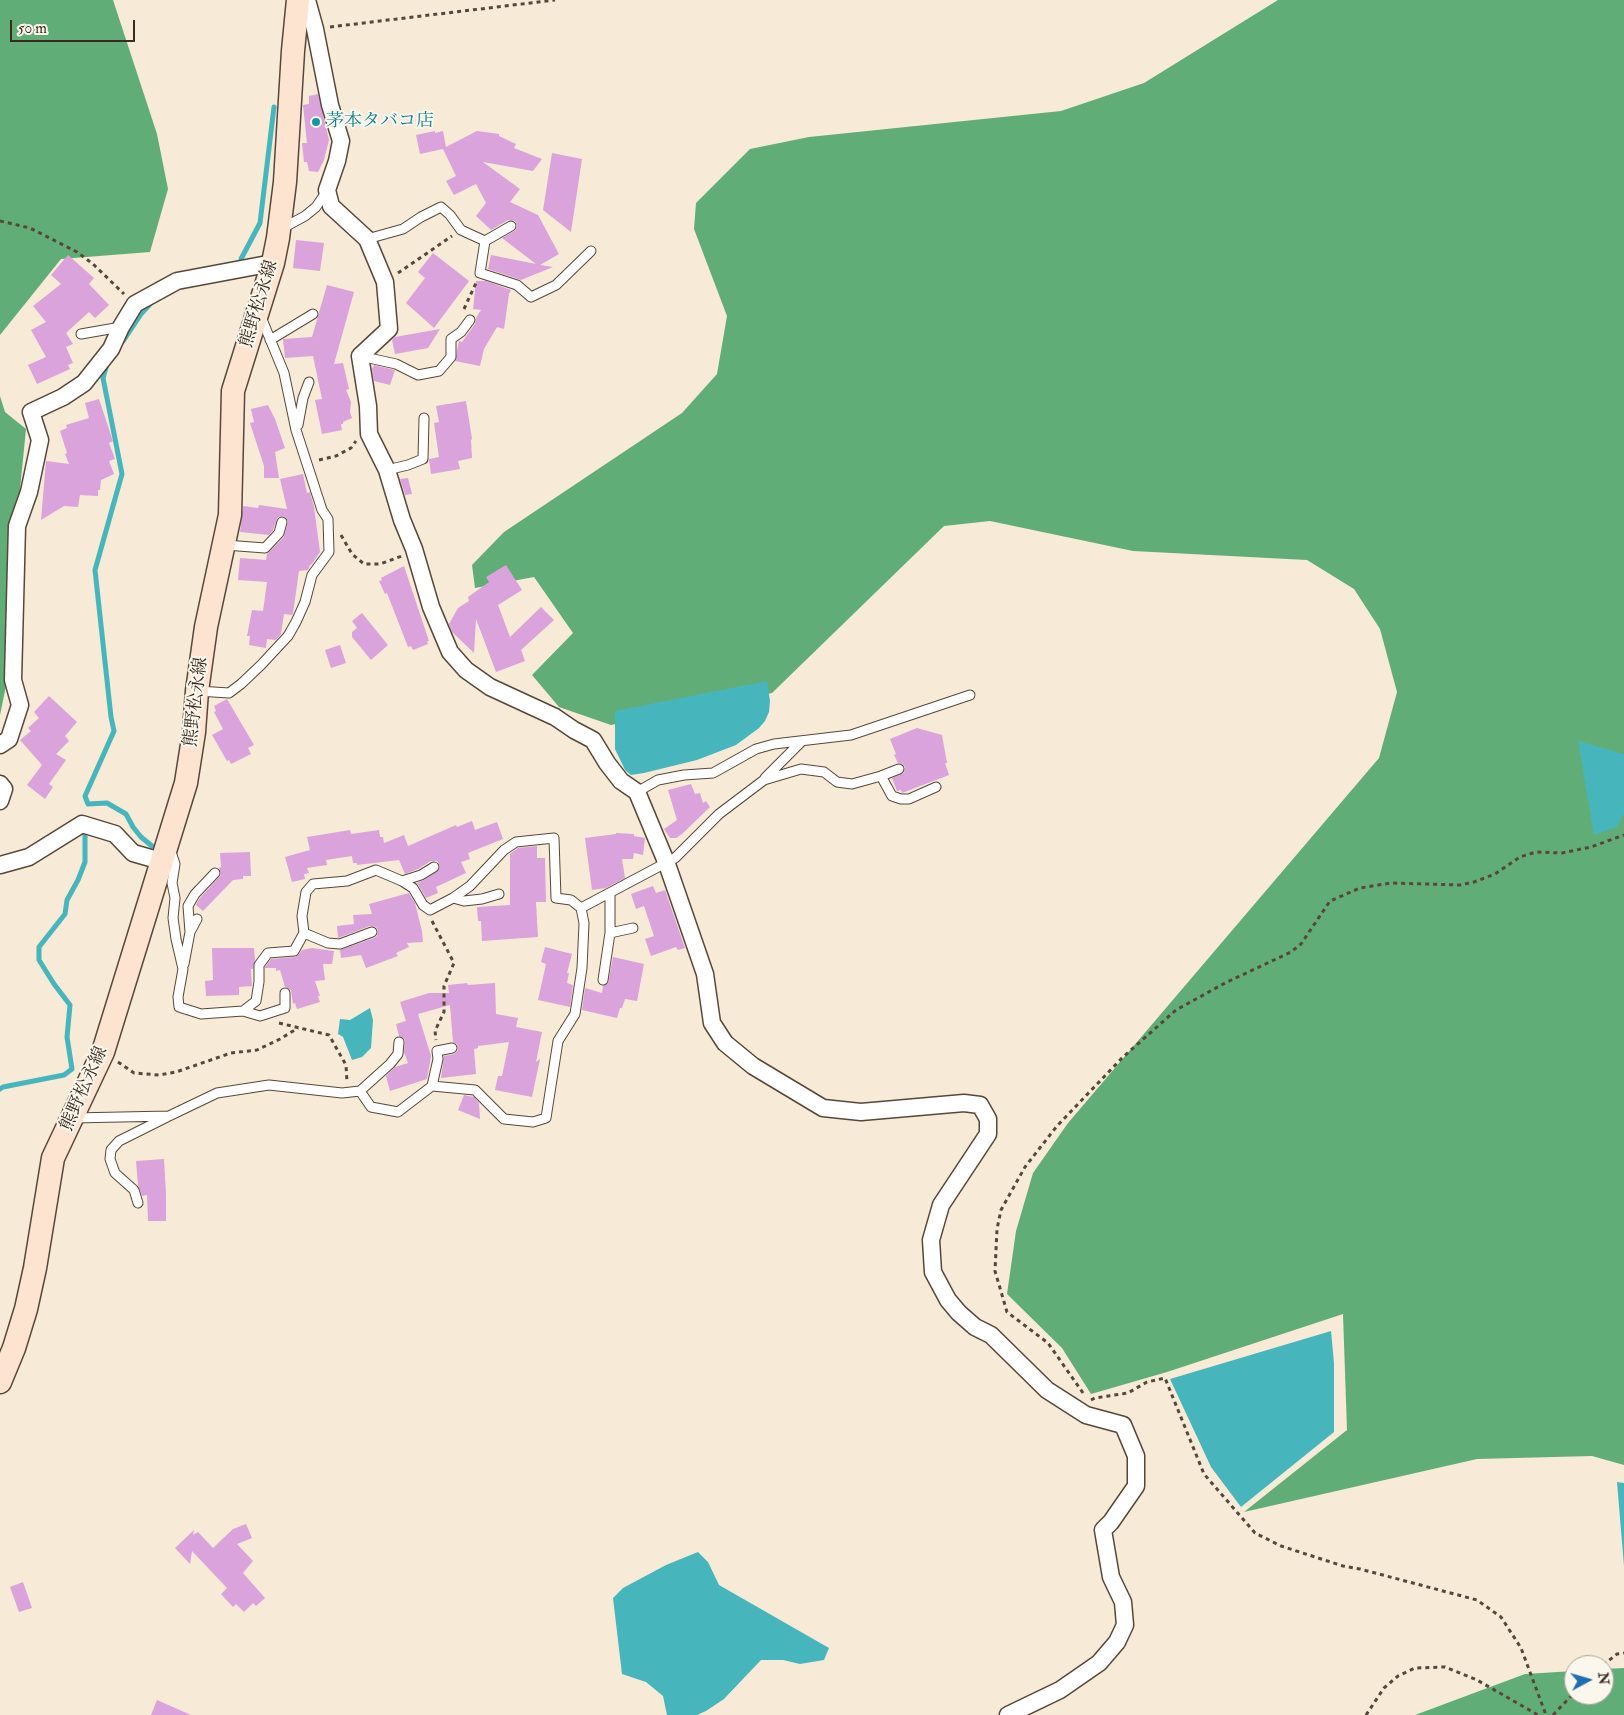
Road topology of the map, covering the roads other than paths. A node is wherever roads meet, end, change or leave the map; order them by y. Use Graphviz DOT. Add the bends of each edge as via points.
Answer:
graph roads {
  1 [pos="298,0"];
  2 [pos="307,0"];
  3 [pos="328,190"];
  4 [pos="511,226"];
  5 [pos="278,230"];
  6 [pos="367,239"];
  7 [pos="485,241"];
  8 [pos="591,251"];
  9 [pos="273,263"];
  10 [pos="258,310"];
  11 [pos="314,314"];
  12 [pos="470,320"];
  13 [pos="121,327"];
  14 [pos="81,334"];
  15 [pos="270,340"];
  16 [pos="360,356"];
  17 [pos="309,382"];
  18 [pos="424,418"];
  19 [pos="296,430"];
  20 [pos="387,470"];
  21 [pos="282,522"];
  22 [pos="224,544"];
  23 [pos="197,691"];
  24 [pos="970,695"];
  25 [pos="802,741"];
  26 [pos="0,745"];
  27 [pos="899,769"];
  28 [pos="880,776"];
  29 [pos="764,780"];
  30 [pos="0,784"];
  31 [pos="936,787"];
  32 [pos="637,792"];
  33 [pos="0,801"];
  34 [pos="165,852"];
  35 [pos="667,864"];
  36 [pos="0,865"];
  37 [pos="434,867"];
  38 [pos="215,873"];
  39 [pos="402,881"];
  40 [pos="499,894"];
  41 [pos="610,894"];
  42 [pos="453,898"];
  43 [pos="581,908"];
  44 [pos="197,919"];
  45 [pos="633,928"];
  46 [pos="190,932"];
  47 [pos="304,932"];
  48 [pos="372,932"];
  49 [pos="610,933"];
  50 [pos="183,969"];
  51 [pos="603,980"];
  52 [pos="285,994"];
  53 [pos="243,1011"];
  54 [pos="399,1042"];
  55 [pos="452,1048"];
  56 [pos="432,1086"];
  57 [pos="360,1091"];
  58 [pos="169,1116"];
  59 [pos="73,1118"];
  60 [pos="138,1203"];
  61 [pos="0,1382"];
  62 [pos="1008,1715"];
  1 -- 5 [label="main road, 熊野松永線" via="285,182"];
  2 -- 3 [label="street" via="341,142"];
  3 -- 5 [label="lane" via="316,208"];
  3 -- 6 [label="street" via="331,206"];
  4 -- 7 [label="lane"];
  5 -- 9 [label="main road, 熊野松永線"];
  6 -- 7 [label="lane" via="403,229 441,207 461,230"];
  6 -- 16 [label="street" via="385,282 389,329"];
  7 -- 8 [label="lane" via="480,273 517,285 532,298 556,285"];
  9 -- 10 [label="main road, 熊野松永線"];
  9 -- 13 [label="street" via="177,281 135,304"];
  10 -- 15 [label="lane"];
  10 -- 22 [label="main road, 熊野松永線" via="233,391 230,515"];
  11 -- 15 [label="lane"];
  12 -- 16 [label="lane" via="451,339 451,357 439,371 418,375 396,364"];
  13 -- 14 [label="lane"];
  13 -- 26 [label="street" via="111,349 84,383 31,412 40,440 29,492 17,526 13,680 20,704 9,739"];
  15 -- 19 [label="lane" via="284,373"];
  16 -- 20 [label="street" via="369,434"];
  17 -- 19 [label="lane"];
  18 -- 20 [label="lane" via="423,459"];
  19 -- 23 [label="lane" via="322,510 328,519 329,552 312,575 288,636 229,693"];
  20 -- 32 [label="street" via="431,607 450,652 466,670 490,687 555,717 593,740 621,781"];
  21 -- 22 [label="lane" via="278,533 265,548"];
  22 -- 23 [label="main road, 熊野松永線" via="206,627"];
  23 -- 34 [label="main road, 熊野松永線" via="186,783"];
  24 -- 25 [label="lane" via="851,734"];
  25 -- 29 [label="lane"];
  25 -- 32 [label="lane" via="756,749 712,773 658,780"];
  27 -- 28 [label="lane"];
  28 -- 29 [label="lane" via="852,784 837,782 824,772 801,769"];
  28 -- 31 [label="lane" via="892,796 900,799 909,799"];
  29 -- 35 [label="lane" via="719,814"];
  30 -- 33 [label="street" via="4,789"];
  32 -- 35 [label="street"];
  34 -- 36 [label="street" via="133,853 115,834 82,824 29,857"];
  34 -- 50 [label="lane" via="175,864 173,918"];
  34 -- 59 [label="main road, 熊野松永線" via="103,1052"];
  35 -- 41 [label="lane"];
  35 -- 62 [label="street" via="705,974 712,1023 725,1043 752,1066 823,1108 861,1112 964,1103 980,1105 988,1119 988,1134 941,1206 931,1240 933,1272 959,1313 991,1335 1047,1390 1086,1414 1123,1425 1136,1456 1136,1486 1103,1530 1111,1577 1123,1602 1125,1625 1118,1642 1099,1663 1060,1690"];
  37 -- 39 [label="lane"];
  38 -- 46 [label="lane" via="188,906"];
  39 -- 42 [label="lane" via="413,888 430,910"];
  39 -- 47 [label="lane" via="376,870 347,881 313,884 306,892 302,916"];
  40 -- 42 [label="lane" via="464,902"];
  41 -- 43 [label="lane"];
  41 -- 49 [label="lane"];
  42 -- 43 [label="lane" via="516,842 554,838 556,898 571,900"];
  43 -- 56 [label="lane" via="584,923 582,968 575,1014 558,1041 546,1118 533,1122 504,1119 475,1090"];
  44 -- 46 [label="lane"];
  45 -- 49 [label="lane"];
  46 -- 50 [label="lane"];
  47 -- 48 [label="lane" via="328,943 340,944"];
  47 -- 53 [label="lane" via="294,951 268,953 259,965 256,1001"];
  49 -- 51 [label="lane"];
  50 -- 53 [label="lane" via="179,1007 201,1014"];
  52 -- 53 [label="lane" via="285,1008 260,1016"];
  54 -- 57 [label="lane" via="398,1054"];
  55 -- 56 [label="lane" via="437,1050"];
  56 -- 57 [label="lane" via="398,1112 372,1107"];
  57 -- 58 [label="lane" via="342,1093 269,1085 217,1093"];
  58 -- 59 [label="lane"];
  58 -- 60 [label="lane" via="119,1141 111,1150 110,1160 115,1173 134,1190"];
  59 -- 61 [label="main road, 熊野松永線" via="53,1158 26,1309"];
}
